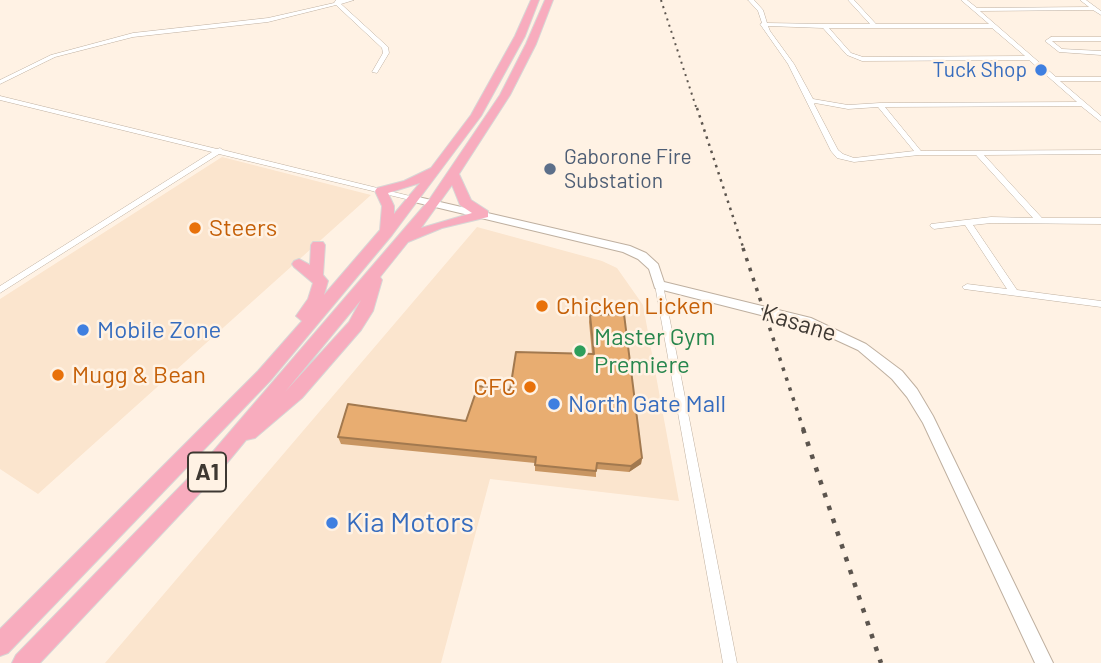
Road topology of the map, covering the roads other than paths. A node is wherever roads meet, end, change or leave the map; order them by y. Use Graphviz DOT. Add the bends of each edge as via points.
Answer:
graph roads {
  1 [pos="351,0"];
  2 [pos="535,0"];
  3 [pos="548,0"];
  4 [pos="751,0"];
  5 [pos="851,0"];
  6 [pos="964,0"];
  7 [pos="1083,0"];
  8 [pos="335,1"];
  9 [pos="1094,8"];
  10 [pos="975,10"];
  11 [pos="1101,13"];
  12 [pos="763,23"];
  13 [pos="825,26"];
  14 [pos="874,26"];
  15 [pos="993,26"];
  16 [pos="1101,39"];
  17 [pos="1101,53"];
  18 [pos="1031,58"];
  19 [pos="375,72"];
  20 [pos="1055,79"];
  21 [pos="1101,79"];
  22 [pos="1,81"];
  23 [pos="0,98"];
  24 [pos="811,102"];
  25 [pos="1083,104"];
  26 [pos="880,105"];
  27 [pos="1101,120"];
  28 [pos="220,150"];
  29 [pos="1101,152"];
  30 [pos="919,153"];
  31 [pos="979,154"];
  32 [pos="443,163"];
  33 [pos="454,174"];
  34 [pos="381,191"];
  35 [pos="414,199"];
  36 [pos="434,204"];
  37 [pos="483,214"];
  38 [pos="1039,220"];
  39 [pos="1101,221"];
  40 [pos="967,222"];
  41 [pos="934,226"];
  42 [pos="387,232"];
  43 [pos="405,240"];
  44 [pos="318,246"];
  45 [pos="299,264"];
  46 [pos="316,274"];
  47 [pos="659,285"];
  48 [pos="967,287"];
  49 [pos="0,290"];
  50 [pos="1014,292"];
  51 [pos="1101,304"];
  52 [pos="264,376"];
  53 [pos="0,645"];
  54 [pos="24,663"];
  55 [pos="730,663"];
  56 [pos="1044,663"];
  1 -- 8 [label="street"];
  2 -- 32 [label="highway, A1" via="494,84"];
  3 -- 33 [label="highway, A1" via="505,95"];
  4 -- 12 [label="street" via="761,11"];
  5 -- 14 [label="street"];
  6 -- 10 [label="street"];
  7 -- 9 [label="street"];
  8 -- 19 [label="street" via="385,47"];
  8 -- 22 [label="street" via="269,16 132,31 48,54"];
  9 -- 10 [label="street"];
  9 -- 11 [label="street"];
  10 -- 15 [label="street"];
  12 -- 13 [label="street"];
  12 -- 24 [label="street"];
  13 -- 14 [label="street"];
  13 -- 18 [label="street" via="849,54 862,59"];
  14 -- 15 [label="street"];
  15 -- 18 [label="street"];
  16 -- 17 [label="street" via="1048,40 1061,51"];
  18 -- 20 [label="street"];
  20 -- 21 [label="street"];
  20 -- 25 [label="street"];
  23 -- 28 [label="street"];
  24 -- 26 [label="street"];
  24 -- 30 [label="street" via="840,156 854,160"];
  25 -- 26 [label="street"];
  25 -- 27 [label="street"];
  26 -- 30 [label="street"];
  28 -- 34 [label="street"];
  28 -- 49 [label="street"];
  29 -- 31 [label="street"];
  30 -- 31 [label="street"];
  31 -- 38 [label="street"];
  32 -- 34 [label="highway" via="408,184"];
  32 -- 35 [label="highway, A1"];
  33 -- 36 [label="highway, A1"];
  33 -- 37 [label="highway" via="465,202"];
  34 -- 35 [label="street"];
  34 -- 42 [label="highway" via="388,206"];
  35 -- 36 [label="street"];
  35 -- 42 [label="highway, A1"];
  36 -- 37 [label="street"];
  36 -- 43 [label="highway, A1"];
  37 -- 43 [label="highway" via="438,225"];
  37 -- 47 [label="street" via="626,249 654,267"];
  38 -- 39 [label="street"];
  38 -- 40 [label="street"];
  40 -- 41 [label="street"];
  40 -- 50 [label="street"];
  42 -- 52 [label="highway, A1"];
  43 -- 54 [label="highway, A1" via="227,449"];
  44 -- 46 [label="highway"];
  45 -- 46 [label="highway"];
  46 -- 52 [label="highway" via="321,281 314,300"];
  47 -- 55 [label="street"];
  47 -- 56 [label="street, Kasane" via="828,329 862,347 897,375 928,420"];
  48 -- 50 [label="street"];
  50 -- 51 [label="street"];
  52 -- 53 [label="highway, A1"];
}
